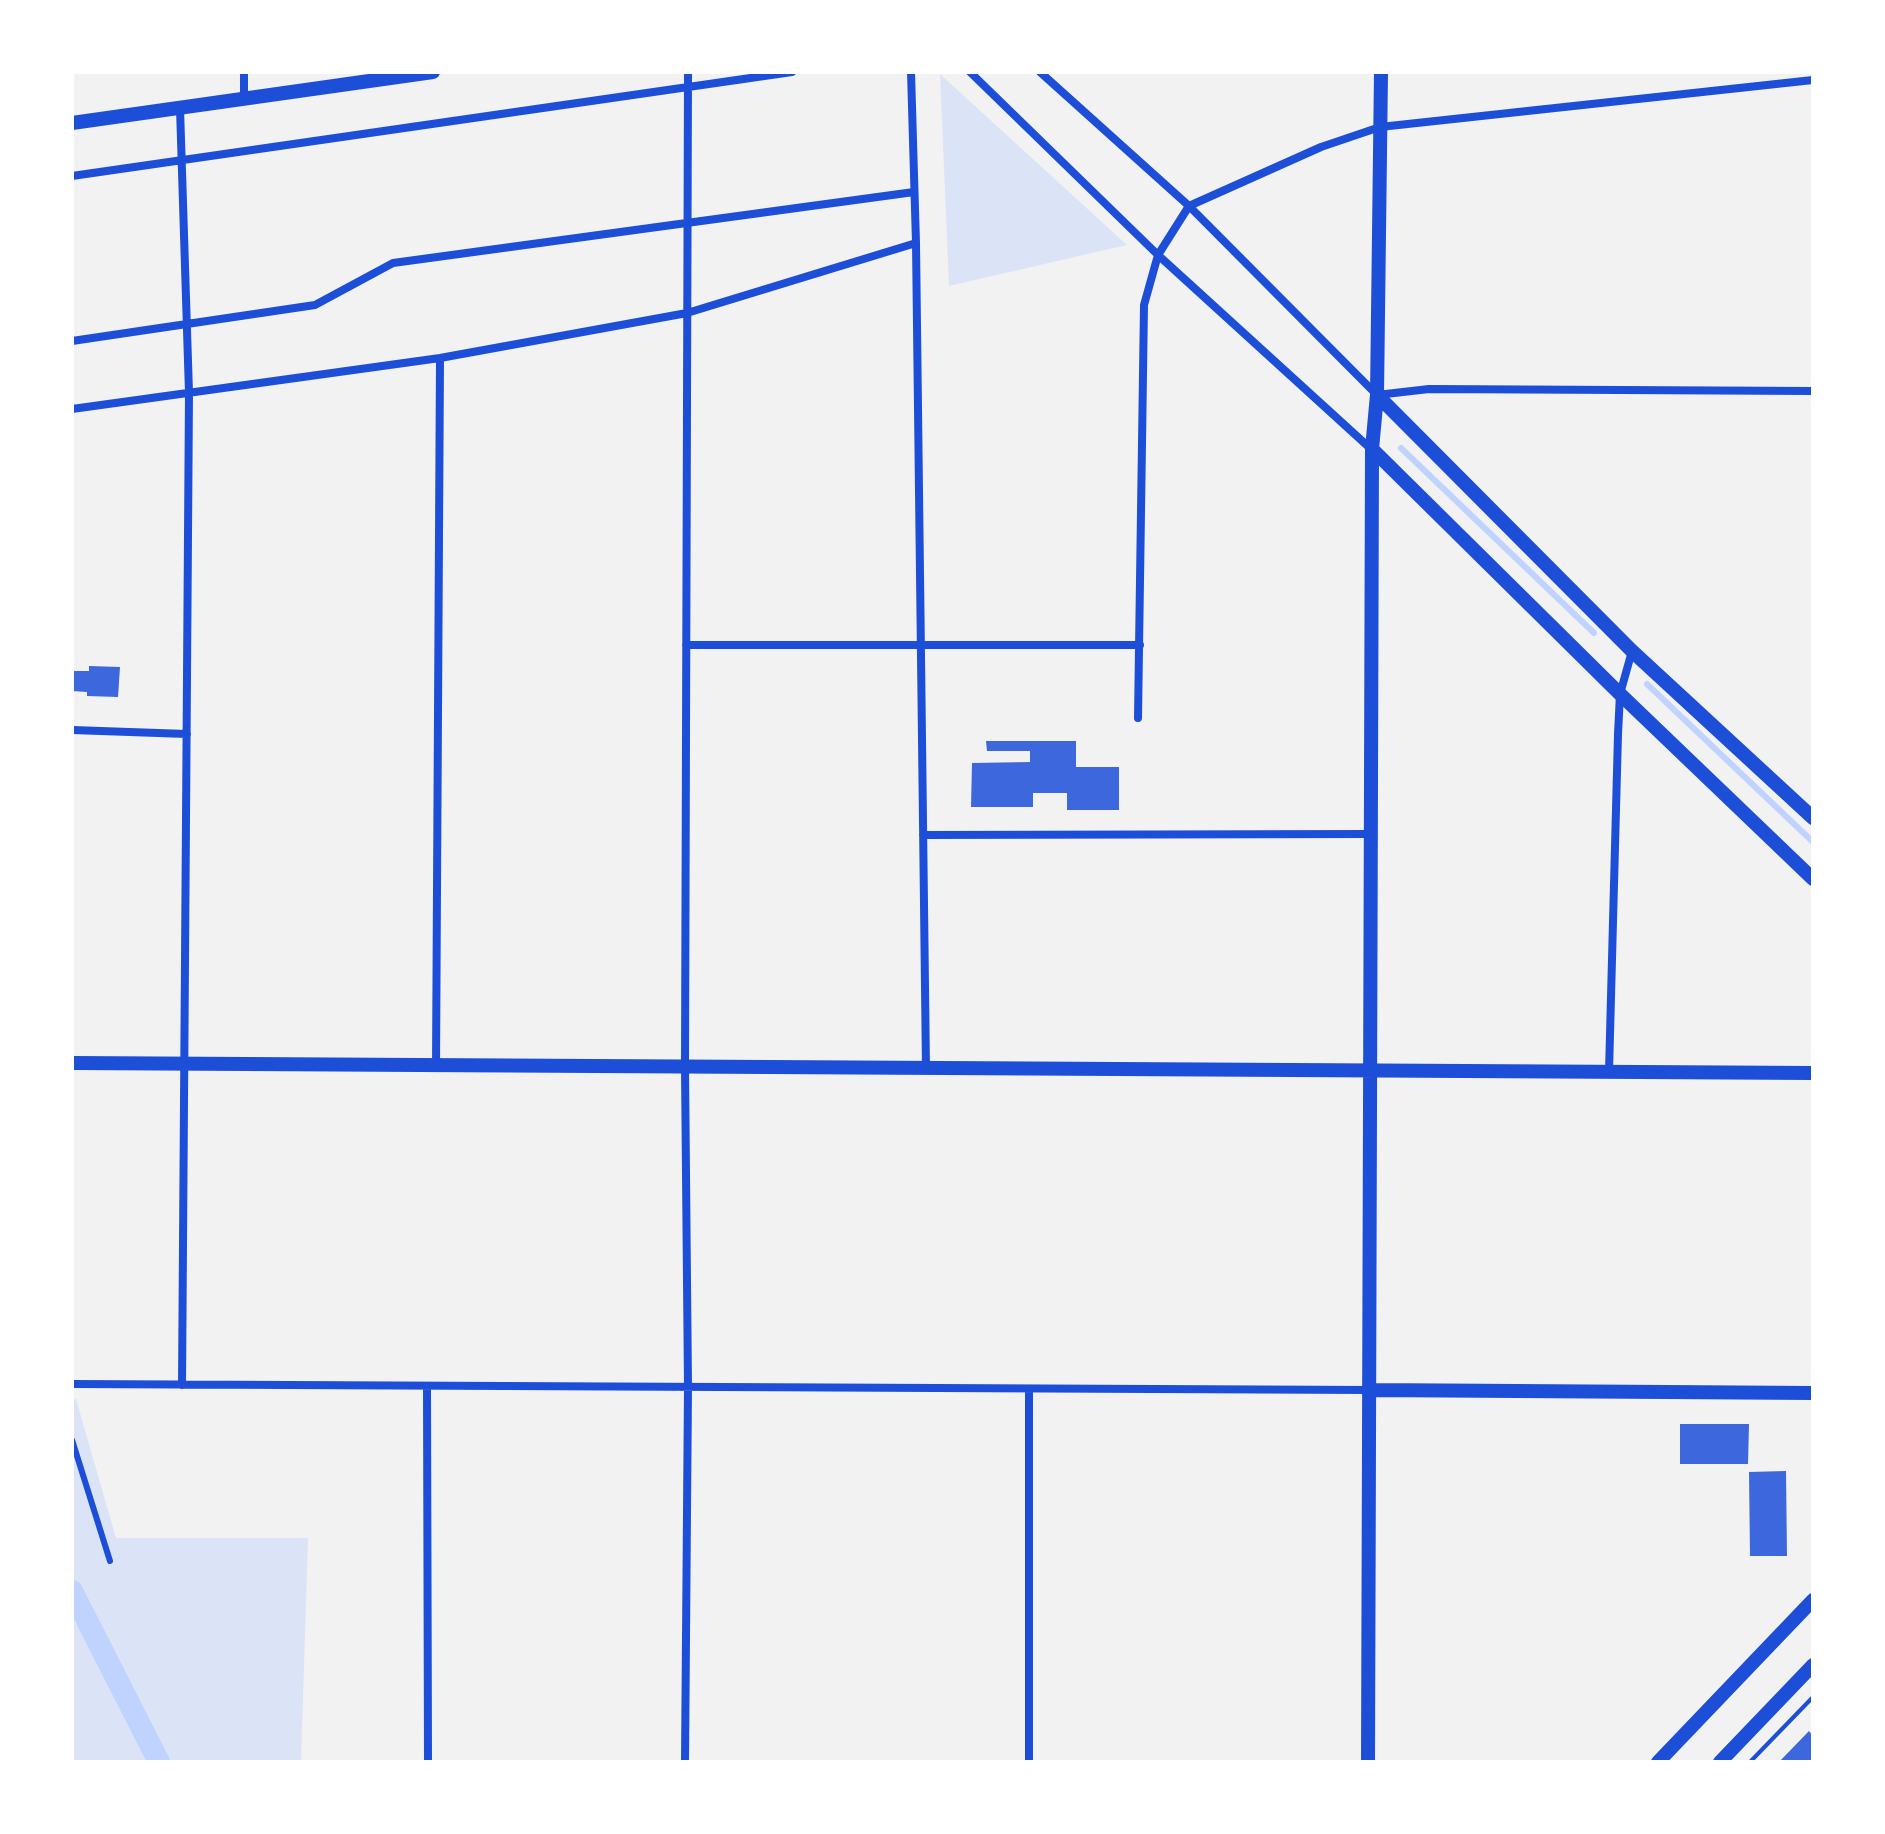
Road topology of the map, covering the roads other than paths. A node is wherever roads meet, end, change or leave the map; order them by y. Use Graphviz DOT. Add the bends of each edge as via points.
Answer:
graph roads {
  1 [pos="244,72"];
  2 [pos="433,72"];
  3 [pos="688,72"];
  4 [pos="792,72"];
  5 [pos="911,72"];
  6 [pos="970,72"];
  7 [pos="1040,72"];
  8 [pos="1381,72"];
  9 [pos="1813,80"];
  10 [pos="688,87"];
  11 [pos="244,99"];
  12 [pos="180,108"];
  13 [pos="72,123"];
  14 [pos="1380,127"];
  15 [pos="181,161"];
  16 [pos="72,176"];
  17 [pos="914,192"];
  18 [pos="1189,206"];
  19 [pos="688,223"];
  20 [pos="916,243"];
  21 [pos="1158,255"];
  22 [pos="687,313"];
  23 [pos="186,324"];
  24 [pos="72,341"];
  25 [pos="440,358"];
  26 [pos="1813,391"];
  27 [pos="189,393"];
  28 [pos="1377,395"];
  29 [pos="72,409"];
  30 [pos="1372,449"];
  31 [pos="921,644"];
  32 [pos="686,645"];
  33 [pos="1140,645"];
  34 [pos="1632,651"];
  35 [pos="1620,694"];
  36 [pos="1138,718"];
  37 [pos="72,730"];
  38 [pos="187,734"];
  39 [pos="1813,818"];
  40 [pos="1371,834"];
  41 [pos="923,835"];
  42 [pos="1813,879"];
  43 [pos="72,1063"];
  44 [pos="185,1064"];
  45 [pos="436,1066"];
  46 [pos="685,1068"];
  47 [pos="926,1069"];
  48 [pos="1370,1071"];
  49 [pos="1609,1072"];
  50 [pos="1813,1073"];
  51 [pos="72,1384"];
  52 [pos="182,1385"];
  53 [pos="427,1386"];
  54 [pos="688,1387"];
  55 [pos="1029,1389"];
  56 [pos="1369,1390"];
  57 [pos="1813,1393"];
  58 [pos="72,1440"];
  59 [pos="110,1561"];
  60 [pos="1813,1600"];
  61 [pos="1813,1665"];
  62 [pos="428,1762"];
  63 [pos="685,1762"];
  64 [pos="1029,1762"];
  65 [pos="1368,1762"];
  66 [pos="1658,1762"];
  67 [pos="1720,1762"];
  1 -- 11 [label="street"];
  2 -- 11 [label="street"];
  3 -- 10 [label="street"];
  4 -- 10 [label="street"];
  5 -- 17 [label="street"];
  6 -- 21 [label="street"];
  7 -- 18 [label="street"];
  8 -- 14 [label="street"];
  9 -- 14 [label="street"];
  10 -- 15 [label="street"];
  10 -- 19 [label="street"];
  11 -- 12 [label="street"];
  12 -- 13 [label="street"];
  12 -- 15 [label="street"];
  14 -- 18 [label="street" via="1321,147"];
  14 -- 28 [label="street"];
  15 -- 16 [label="street"];
  15 -- 23 [label="street"];
  17 -- 19 [label="street"];
  17 -- 20 [label="street"];
  18 -- 21 [label="street"];
  18 -- 28 [label="street"];
  19 -- 22 [label="street"];
  19 -- 23 [label="street" via="393,263 315,305"];
  20 -- 22 [label="street"];
  20 -- 31 [label="street"];
  21 -- 30 [label="street"];
  21 -- 33 [label="street" via="1144,305"];
  22 -- 25 [label="street"];
  22 -- 32 [label="street"];
  23 -- 24 [label="street"];
  23 -- 27 [label="street"];
  25 -- 27 [label="street"];
  25 -- 45 [label="street"];
  26 -- 28 [label="street" via="1429,389"];
  27 -- 29 [label="street"];
  27 -- 38 [label="street"];
  28 -- 30 [label="street"];
  28 -- 34 [label="street"];
  30 -- 35 [label="street"];
  30 -- 40 [label="street"];
  31 -- 32 [label="street"];
  31 -- 33 [label="street"];
  31 -- 41 [label="street"];
  32 -- 46 [label="street"];
  33 -- 36 [label="street"];
  34 -- 35 [label="street"];
  34 -- 39 [label="street"];
  35 -- 42 [label="street"];
  35 -- 49 [label="street"];
  37 -- 38 [label="street"];
  38 -- 44 [label="street"];
  40 -- 41 [label="street"];
  40 -- 48 [label="street"];
  41 -- 47 [label="street"];
  43 -- 44 [label="street"];
  44 -- 45 [label="street"];
  44 -- 52 [label="street"];
  45 -- 46 [label="street"];
  46 -- 47 [label="street"];
  46 -- 54 [label="street"];
  47 -- 48 [label="street"];
  48 -- 49 [label="street"];
  48 -- 56 [label="street"];
  49 -- 50 [label="street"];
  51 -- 52 [label="street"];
  52 -- 53 [label="street"];
  53 -- 54 [label="street"];
  53 -- 62 [label="street"];
  54 -- 55 [label="street"];
  54 -- 63 [label="street"];
  55 -- 56 [label="street"];
  55 -- 64 [label="street"];
  56 -- 57 [label="street"];
  56 -- 65 [label="street"];
  58 -- 59 [label="lane"];
  60 -- 66 [label="street"];
  61 -- 67 [label="street"];
}
